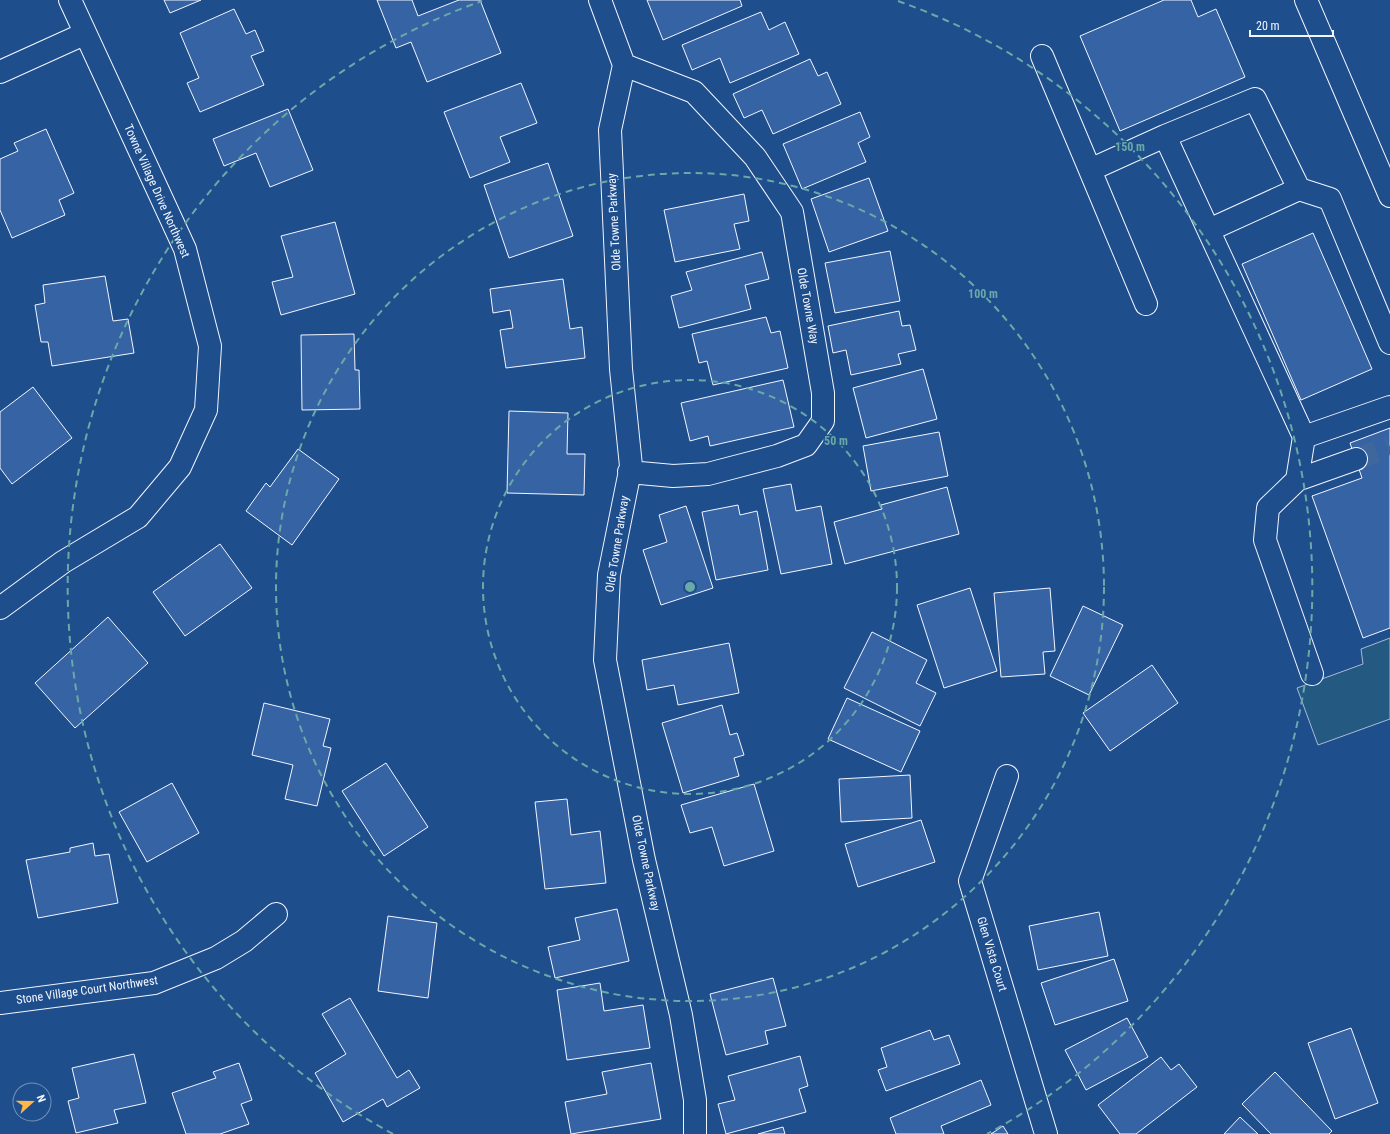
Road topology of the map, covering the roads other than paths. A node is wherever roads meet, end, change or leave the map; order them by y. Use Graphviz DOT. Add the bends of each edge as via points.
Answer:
graph roads {
  1 [pos="70,0"];
  2 [pos="600,0"];
  3 [pos="1306,0"];
  4 [pos="84,34"];
  5 [pos="1042,56"];
  6 [pos="624,65"];
  7 [pos="0,72"];
  8 [pos="1165,136"];
  9 [pos="1090,170"];
  10 [pos="1299,189"];
  11 [pos="1390,196"];
  12 [pos="1208,230"];
  13 [pos="1146,304"];
  14 [pos="1390,343"];
  15 [pos="1390,407"];
  16 [pos="1304,437"];
  17 [pos="1356,459"];
  18 [pos="629,472"];
  19 [pos="1297,480"];
  20 [pos="0,608"];
  21 [pos="1312,674"];
  22 [pos="1007,776"];
  23 [pos="276,914"];
  24 [pos="0,1003"];
  25 [pos="695,1134"];
  26 [pos="1046,1134"];
  1 -- 4 [label="street, Towne Village Drive Northwest"];
  2 -- 6 [label="street"];
  3 -- 11 [label="street"];
  4 -- 7 [label="street"];
  4 -- 20 [label="street, Towne Village Drive Northwest" via="185,249 210,346 206,410 180,467 138,517 63,562"];
  5 -- 9 [label="street"];
  6 -- 18 [label="street, Olde Towne Parkway" via="610,130 621,369 631,466"];
  6 -- 18 [label="street, Olde Towne Way" via="694,92 755,157 792,212 823,393 823,421 806,445 777,456 708,474 673,476"];
  8 -- 9 [label="street"];
  8 -- 10 [label="street" via="1255,98"];
  8 -- 12 [label="street"];
  9 -- 13 [label="street"];
  10 -- 12 [label="street"];
  10 -- 14 [label="street" via="1330,199"];
  12 -- 16 [label="street"];
  15 -- 16 [label="street"];
  16 -- 19 [label="street"];
  17 -- 19 [label="street"];
  18 -- 25 [label="street, Olde Towne Parkway" via="609,575 605,660 644,860 681,1015 695,1100"];
  19 -- 21 [label="street" via="1268,508 1265,540"];
  22 -- 26 [label="street, Glen Vista Court" via="970,881"];
  23 -- 24 [label="street, Stone Village Court Northwest" via="244,941 216,958 154,983"];
}
